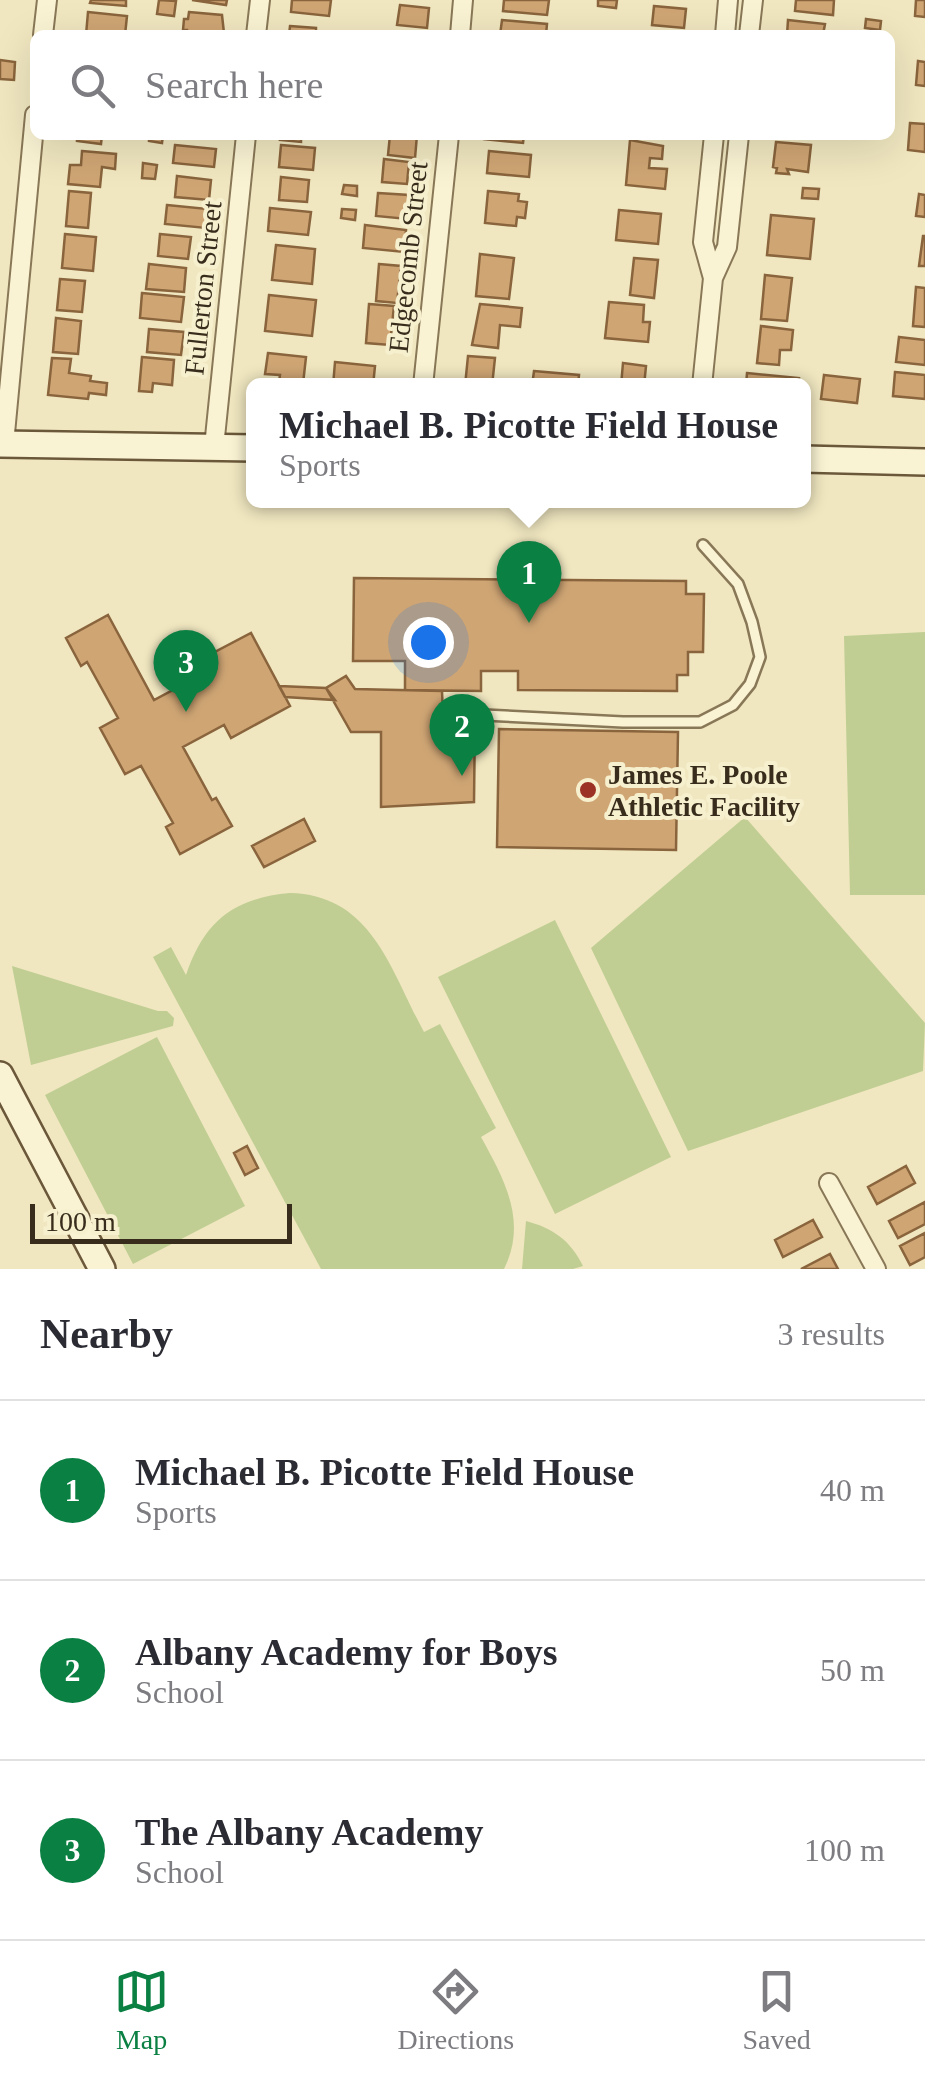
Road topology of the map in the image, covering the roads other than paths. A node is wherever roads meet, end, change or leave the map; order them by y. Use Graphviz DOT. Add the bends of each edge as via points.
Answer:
graph roads {
  1 [pos="47,0"];
  2 [pos="260,0"];
  3 [pos="463,0"];
  4 [pos="728,0"];
  5 [pos="753,0"];
  6 [pos="44,30"];
  7 [pos="257,30"];
  8 [pos="460,30"];
  9 [pos="725,30"];
  10 [pos="750,30"];
  11 [pos="32,140"];
  12 [pos="245,140"];
  13 [pos="448,140"];
  14 [pos="713,140"];
  15 [pos="737,140"];
  16 [pos="713,278"];
  17 [pos="424,378"];
  18 [pos="703,378"];
  19 [pos="2,444"];
  20 [pos="214,447"];
  21 [pos="246,448"];
  22 [pos="811,459"];
  23 [pos="925,462"];
  24 [pos="703,545"];
  25 [pos="484,715"];
  26 [pos="0,1075"];
  27 [pos="8,1110"];
  28 [pos="829,1183"];
  29 [pos="102,1269"];
  30 [pos="876,1269"];
  1 -- 6 [label="street"];
  2 -- 7 [label="street"];
  3 -- 8 [label="street"];
  4 -- 9 [label="street"];
  5 -- 10 [label="street"];
  11 -- 19 [label="street"];
  12 -- 20 [label="street, Fullerton Street"];
  13 -- 17 [label="street, Edgecomb Street"];
  14 -- 16 [label="street" via="702,242"];
  15 -- 16 [label="street" via="726,248"];
  16 -- 18 [label="street"];
  19 -- 20 [label="street"];
  20 -- 21 [label="street"];
  22 -- 23 [label="street"];
  24 -- 25 [label="lane" via="738,584 760,657 733,705 700,722"];
  26 -- 27 [label="street"];
  27 -- 29 [label="street"];
  28 -- 30 [label="street"];
}
